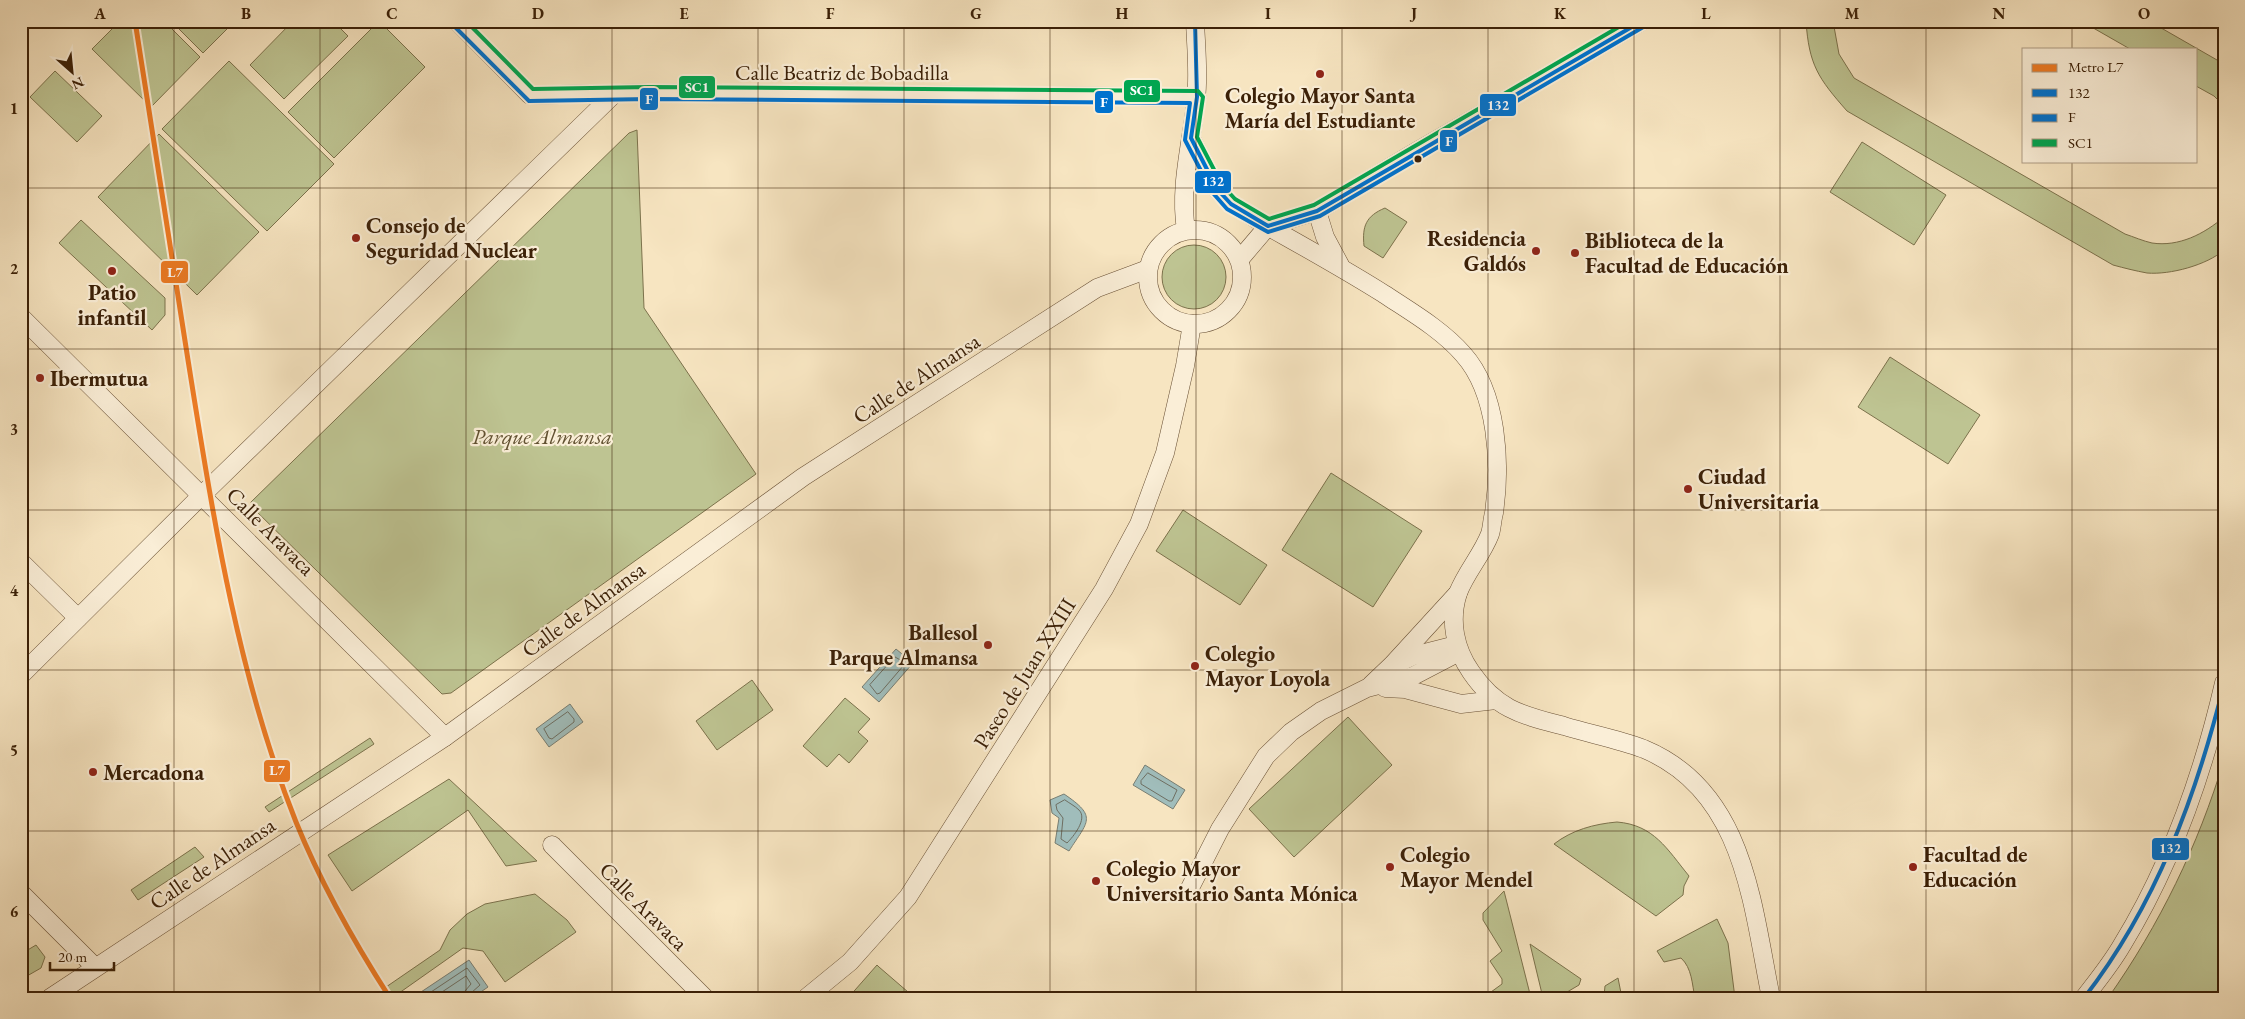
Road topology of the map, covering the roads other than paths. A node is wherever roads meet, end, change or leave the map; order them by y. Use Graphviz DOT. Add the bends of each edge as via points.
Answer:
graph roads {
  1 [pos="457,21"];
  2 [pos="1195,21"];
  3 [pos="1642,21"];
  4 [pos="614,94"];
  5 [pos="1197,97"];
  6 [pos="1191,138"];
  7 [pos="1317,211"];
  8 [pos="1268,226"];
  9 [pos="1186,230"];
  10 [pos="1240,259"];
  11 [pos="1340,265"];
  12 [pos="1148,269"];
  13 [pos="21,317"];
  14 [pos="1192,324"];
  15 [pos="202,495"];
  16 [pos="21,562"];
  17 [pos="1458,593"];
  18 [pos="78,618"];
  19 [pos="1458,649"];
  20 [pos="1392,665"];
  21 [pos="21,675"];
  22 [pos="2224,683"];
  23 [pos="1367,688"];
  24 [pos="1496,700"];
  25 [pos="445,737"];
  26 [pos="552,845"];
  27 [pos="1190,888"];
  28 [pos="21,893"];
  29 [pos="95,967"];
  30 [pos="50,998"];
  31 [pos="705,998"];
  32 [pos="806,998"];
  33 [pos="1771,998"];
  34 [pos="2084,998"];
  1 -- 4 [label="street, Calle Beatriz de Bobadilla" via="530,95"];
  2 -- 5 [label="street"];
  3 -- 7 [label="street"];
  4 -- 5 [label="street, Calle Beatriz de Bobadilla"];
  4 -- 15 [label="street"];
  5 -- 6 [label="street"];
  6 -- 8 [label="street" via="1217,189 1231,204"];
  6 -- 9 [label="street" via="1185,173 1183,212"];
  7 -- 8 [label="street"];
  7 -- 11 [label="street" via="1325,238"];
  8 -- 10 [label="street"];
  8 -- 11 [label="street"];
  9 -- 10 [label="street" via="1203,230 1218,235 1231,245"];
  9 -- 12 [label="street" via="1161,243 1152,255"];
  10 -- 14 [label="street" via="1243,275 1234,305 1222,316"];
  11 -- 17 [label="street" via="1433,326 1474,369 1487,400 1498,457 1496,498 1490,534"];
  12 -- 14 [label="street" via="1148,285 1153,300 1163,312"];
  12 -- 25 [label="street, Calle de Almansa" via="1097,288 803,477"];
  13 -- 15 [label="street, Calle Aravaca"];
  14 -- 32 [label="street, Paseo de Juan XXIII" via="1186,366 1164,453 1139,524 1104,589 908,897 850,962"];
  15 -- 18 [label="street"];
  15 -- 25 [label="street, Calle Aravaca"];
  16 -- 18 [label="street"];
  17 -- 19 [label="street" via="1454,618"];
  17 -- 20 [label="street"];
  18 -- 21 [label="street"];
  19 -- 20 [label="street" via="1413,656"];
  19 -- 23 [label="street" via="1413,676"];
  19 -- 24 [label="street" via="1482,687"];
  20 -- 23 [label="street"];
  22 -- 34 [label="street" via="2195,783 2159,880 2122,947"];
  23 -- 24 [label="street" via="1405,689 1462,704"];
  23 -- 27 [label="street" via="1313,716 1266,756 1220,829"];
  24 -- 33 [label="street" via="1508,709 1532,718 1643,748 1682,772 1705,793 1727,827 1742,862"];
  25 -- 29 [label="street, Calle de Almansa"];
  26 -- 31 [label="street, Calle Aravaca"];
  28 -- 29 [label="street"];
  29 -- 30 [label="street, Calle de Almansa"];
}
